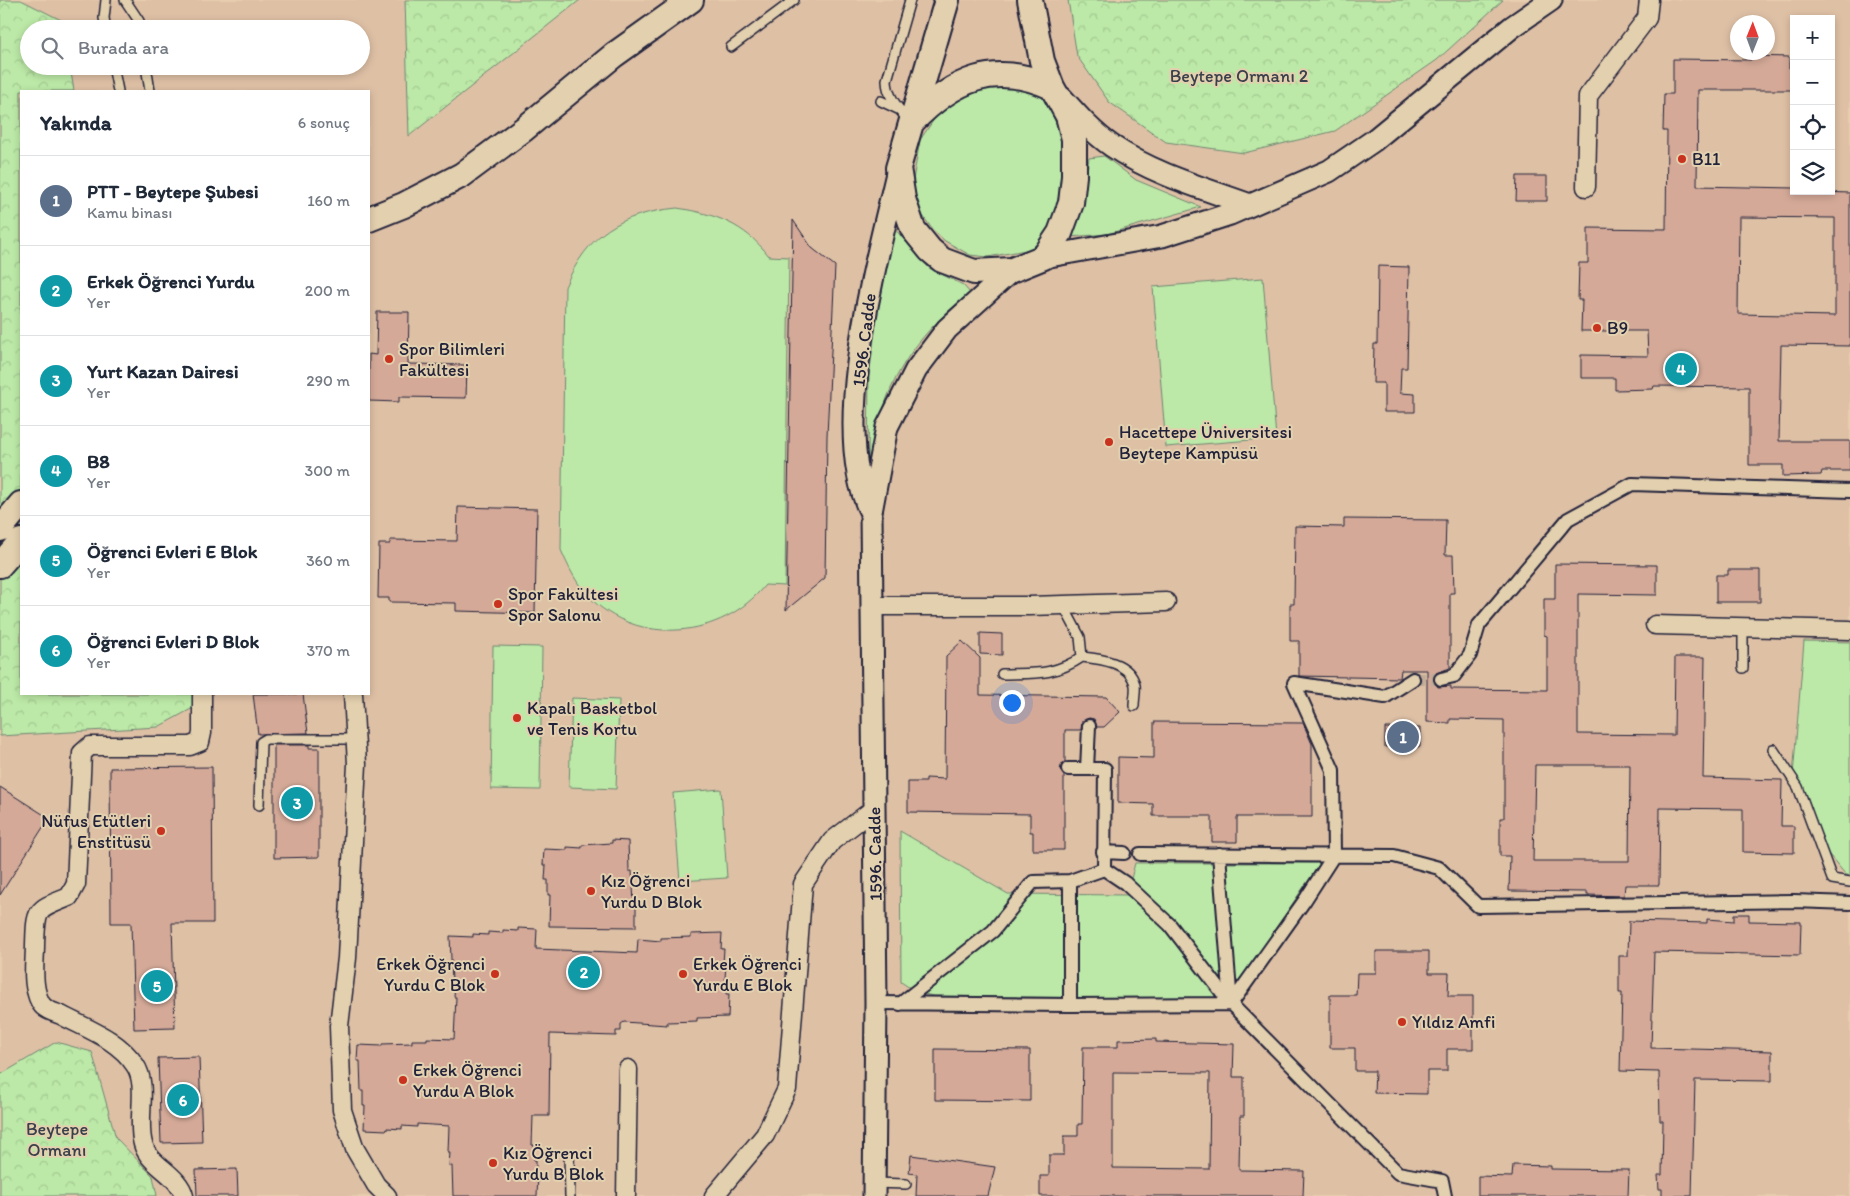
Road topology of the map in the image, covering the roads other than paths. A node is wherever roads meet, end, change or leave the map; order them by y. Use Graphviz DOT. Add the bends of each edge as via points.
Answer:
graph roads {
  1 [pos="106,0"];
  2 [pos="125,0"];
  3 [pos="794,0"];
  4 [pos="910,0"];
  5 [pos="947,0"];
  6 [pos="1030,0"];
  7 [pos="1550,0"];
  8 [pos="1649,0"];
  9 [pos="685,2"];
  10 [pos="104,20"];
  11 [pos="137,20"];
  12 [pos="731,47"];
  13 [pos="115,75"];
  14 [pos="147,75"];
  15 [pos="1052,87"];
  16 [pos="118,90"];
  17 [pos="150,90"];
  18 [pos="881,101"];
  19 [pos="906,117"];
  20 [pos="898,168"];
  21 [pos="1586,187"];
  22 [pos="1250,205"];
  23 [pos="370,219"];
  24 [pos="1044,257"];
  25 [pos="1012,270"];
  26 [pos="1850,491"];
  27 [pos="20,505"];
  28 [pos="871,512"];
  29 [pos="0,529"];
  30 [pos="20,542"];
  31 [pos="0,565"];
  32 [pos="1166,602"];
  33 [pos="1063,605"];
  34 [pos="871,606"];
  35 [pos="1655,625"];
  36 [pos="1743,629"];
  37 [pos="1850,630"];
  38 [pos="1082,657"];
  39 [pos="1744,668"];
  40 [pos="1002,674"];
  41 [pos="1414,679"];
  42 [pos="1441,679"];
  43 [pos="202,695"];
  44 [pos="353,695"];
  45 [pos="1134,706"];
  46 [pos="1089,726"];
  47 [pos="355,739"];
  48 [pos="1773,749"];
  49 [pos="1087,768"];
  50 [pos="1068,769"];
  51 [pos="259,805"];
  52 [pos="875,808"];
  53 [pos="1103,852"];
  54 [pos="1124,854"];
  55 [pos="1140,854"];
  56 [pos="1219,854"];
  57 [pos="1334,855"];
  58 [pos="1104,869"];
  59 [pos="1070,881"];
  60 [pos="1850,882"];
  61 [pos="1850,903"];
  62 [pos="876,1003"];
  63 [pos="900,1004"];
  64 [pos="1231,1004"];
  65 [pos="1070,1005"];
  66 [pos="628,1069"];
  67 [pos="569,1155"];
  68 [pos="906,1184"];
  69 [pos="874,1190"];
  70 [pos="184,1196"];
  71 [pos="387,1196"];
  72 [pos="570,1196"];
  73 [pos="626,1196"];
  74 [pos="714,1196"];
  75 [pos="1444,1196"];
  1 -- 10 [label="lane"];
  2 -- 11 [label="lane"];
  3 -- 12 [label="lane"];
  4 -- 19 [label="lane" via="887,80 887,89"];
  5 -- 19 [label="main road, 1596. Cadde"];
  6 -- 15 [label="main road" via="1042,61"];
  7 -- 22 [label="street" via="1512,27 1373,141 1329,170"];
  8 -- 21 [label="street" via="1647,18 1588,96"];
  9 -- 23 [label="main road" via="462,176"];
  13 -- 16 [label="lane"];
  14 -- 17 [label="lane"];
  15 -- 19 [label="main road, 1596. Cadde" via="1014,75 980,76 949,89"];
  15 -- 22 [label="street" via="1082,120 1111,145 1146,166"];
  15 -- 24 [label="main road" via="1070,123 1074,139 1074,176 1066,220"];
  18 -- 19 [label="lane"];
  19 -- 20 [label="main road, 1596. Cadde"];
  20 -- 25 [label="main road, 1596. Cadde" via="908,218 913,230 930,250 948,263 974,272"];
  20 -- 28 [label="street, 1596. Cadde" via="865,315 854,423 857,465 864,498"];
  22 -- 24 [label="street" via="1162,236"];
  24 -- 25 [label="main road, 1596. Cadde"];
  25 -- 28 [label="street, 1596. Cadde" via="947,329 916,370 887,427"];
  26 -- 42 [label="street" via="1632,484 1568,520 1479,625 1470,655 1454,676"];
  27 -- 29 [label="main road"];
  28 -- 34 [label="street, 1596. Cadde"];
  30 -- 31 [label="main road"];
  32 -- 33 [label="street"];
  33 -- 34 [label="street"];
  33 -- 38 [label="lane" via="1080,637"];
  34 -- 52 [label="street, 1596. Cadde"];
  35 -- 36 [label="street"];
  36 -- 37 [label="street"];
  36 -- 39 [label="lane"];
  38 -- 40 [label="lane" via="1051,673"];
  38 -- 45 [label="lane" via="1103,659 1124,668 1135,684"];
  41 -- 57 [label="street" via="1385,697 1294,683 1333,770"];
  43 -- 70 [label="street" via="200,742 190,746 90,746 82,753 76,884 69,897 40,910 36,922 34,983 43,1007 113,1041 136,1066 142,1083 143,1144 150,1158 172,1178"];
  44 -- 47 [label="street"];
  46 -- 49 [label="street"];
  47 -- 51 [label="lane" via="274,739 261,742"];
  47 -- 71 [label="street" via="357,764 347,958 339,1026 342,1110 355,1149 376,1185"];
  48 -- 60 [label="lane" via="1798,787 1832,879"];
  49 -- 50 [label="street"];
  49 -- 53 [label="street" via="1105,768"];
  52 -- 62 [label="street, 1596. Cadde"];
  52 -- 74 [label="street" via="832,841 803,884 787,1089 765,1135"];
  53 -- 54 [label="street"];
  53 -- 58 [label="street"];
  55 -- 56 [label="street"];
  56 -- 57 [label="street"];
  56 -- 64 [label="street"];
  57 -- 61 [label="street" via="1394,856 1439,868 1478,906"];
  57 -- 64 [label="street"];
  58 -- 59 [label="street"];
  58 -- 64 [label="street" via="1125,882 1170,925"];
  59 -- 63 [label="street" via="1033,882 993,931"];
  59 -- 65 [label="street"];
  62 -- 63 [label="street"];
  62 -- 69 [label="street, 1596. Cadde"];
  63 -- 65 [label="street"];
  64 -- 65 [label="street"];
  64 -- 75 [label="street" via="1398,1173 1442,1182"];
  66 -- 73 [label="street"];
  67 -- 72 [label="lane"];
  68 -- 69 [label="lane"];
}
